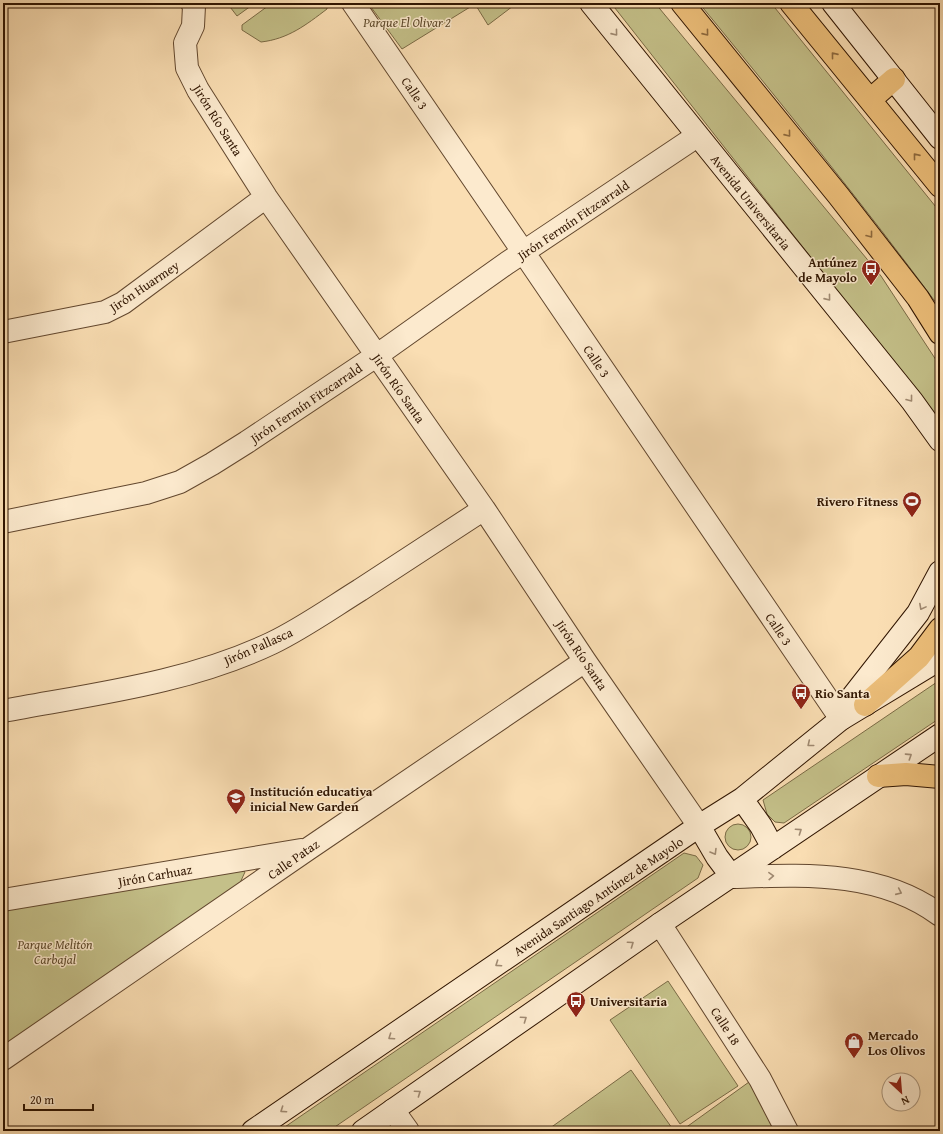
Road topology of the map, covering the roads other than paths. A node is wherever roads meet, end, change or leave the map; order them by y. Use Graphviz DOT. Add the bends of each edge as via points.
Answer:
graph roads {
  1 [pos="192,3"];
  2 [pos="353,3"];
  3 [pos="590,3"];
  4 [pos="682,3"];
  5 [pos="791,3"];
  6 [pos="833,3"];
  7 [pos="894,79"];
  8 [pos="870,100"];
  9 [pos="697,136"];
  10 [pos="940,138"];
  11 [pos="940,186"];
  12 [pos="266,197"];
  13 [pos="524,253"];
  14 [pos="3,332"];
  15 [pos="940,334"];
  16 [pos="376,356"];
  17 [pos="940,440"];
  18 [pos="484,510"];
  19 [pos="3,522"];
  20 [pos="940,572"];
  21 [pos="940,629"];
  22 [pos="940,659"];
  23 [pos="585,662"];
  24 [pos="865,705"];
  25 [pos="3,711"];
  26 [pos="840,719"];
  27 [pos="940,735"];
  28 [pos="878,776"];
  29 [pos="940,777"];
  30 [pos="742,799"];
  31 [pos="700,826"];
  32 [pos="308,848"];
  33 [pos="773,848"];
  34 [pos="732,877"];
  35 [pos="3,900"];
  36 [pos="940,914"];
  37 [pos="660,924"];
  38 [pos="3,1059"];
  39 [pos="393,1110"];
  40 [pos="253,1131"];
  41 [pos="363,1131"];
  42 [pos="408,1131"];
  43 [pos="788,1131"];
  1 -- 12 [label="street, Jirón Río Santa" via="193,26 185,43 187,68 198,90"];
  2 -- 13 [label="street, Calle 3"];
  3 -- 9 [label="street, Avenida Universitaria, one-way"];
  4 -- 15 [label="main road, one-way" via="838,195 918,298"];
  8 -- 5 [label="main road, one-way"];
  6 -- 7 [label="street"];
  7 -- 8 [label="main road"];
  7 -- 10 [label="street"];
  11 -- 8 [label="main road, one-way"];
  9 -- 13 [label="street, Jirón Fermín Fitzcarrald"];
  9 -- 17 [label="street, Avenida Universitaria, one-way" via="907,395"];
  12 -- 14 [label="street, Jirón Huarmey" via="123,303 105,312"];
  12 -- 16 [label="street, Jirón Río Santa"];
  13 -- 16 [label="street, Jirón Fermín Fitzcarrald"];
  13 -- 26 [label="street, Calle 3"];
  16 -- 18 [label="street, Jirón Río Santa"];
  16 -- 19 [label="street, Jirón Fermín Fitzcarrald" via="247,442 180,482 146,493"];
  18 -- 23 [label="street, Jirón Río Santa"];
  18 -- 25 [label="street, Jirón Pallasca" via="310,622 246,654 163,681"];
  20 -- 26 [label="street, one-way" via="918,614 853,696"];
  21 -- 24 [label="main road" via="919,657"];
  22 -- 24 [label="street, Avenida Santiago Antúnez de Mayolo"];
  23 -- 31 [label="street, Jirón Río Santa"];
  23 -- 32 [label="street, Calle Pataz"];
  24 -- 26 [label="street, Avenida Santiago Antúnez de Mayolo"];
  26 -- 30 [label="street, Avenida Santiago Antúnez de Mayolo, one-way"];
  28 -- 27 [label="street, one-way"];
  28 -- 29 [label="main road" via="906,774"];
  33 -- 28 [label="street, one-way"];
  30 -- 31 [label="street, Avenida Santiago Antúnez de Mayolo"];
  30 -- 33 [label="street"];
  31 -- 34 [label="street, one-way" via="717,857"];
  31 -- 40 [label="street, Avenida Santiago Antúnez de Mayolo, one-way"];
  32 -- 35 [label="street, Jirón Carhuaz"];
  32 -- 38 [label="street, Calle Pataz"];
  33 -- 34 [label="street"];
  34 -- 36 [label="street, one-way" via="846,878 890,888 926,904"];
  34 -- 37 [label="street"];
  39 -- 37 [label="street, one-way"];
  37 -- 43 [label="street, Calle 18" via="760,1079"];
  39 -- 41 [label="street"];
  39 -- 42 [label="street"];
}
